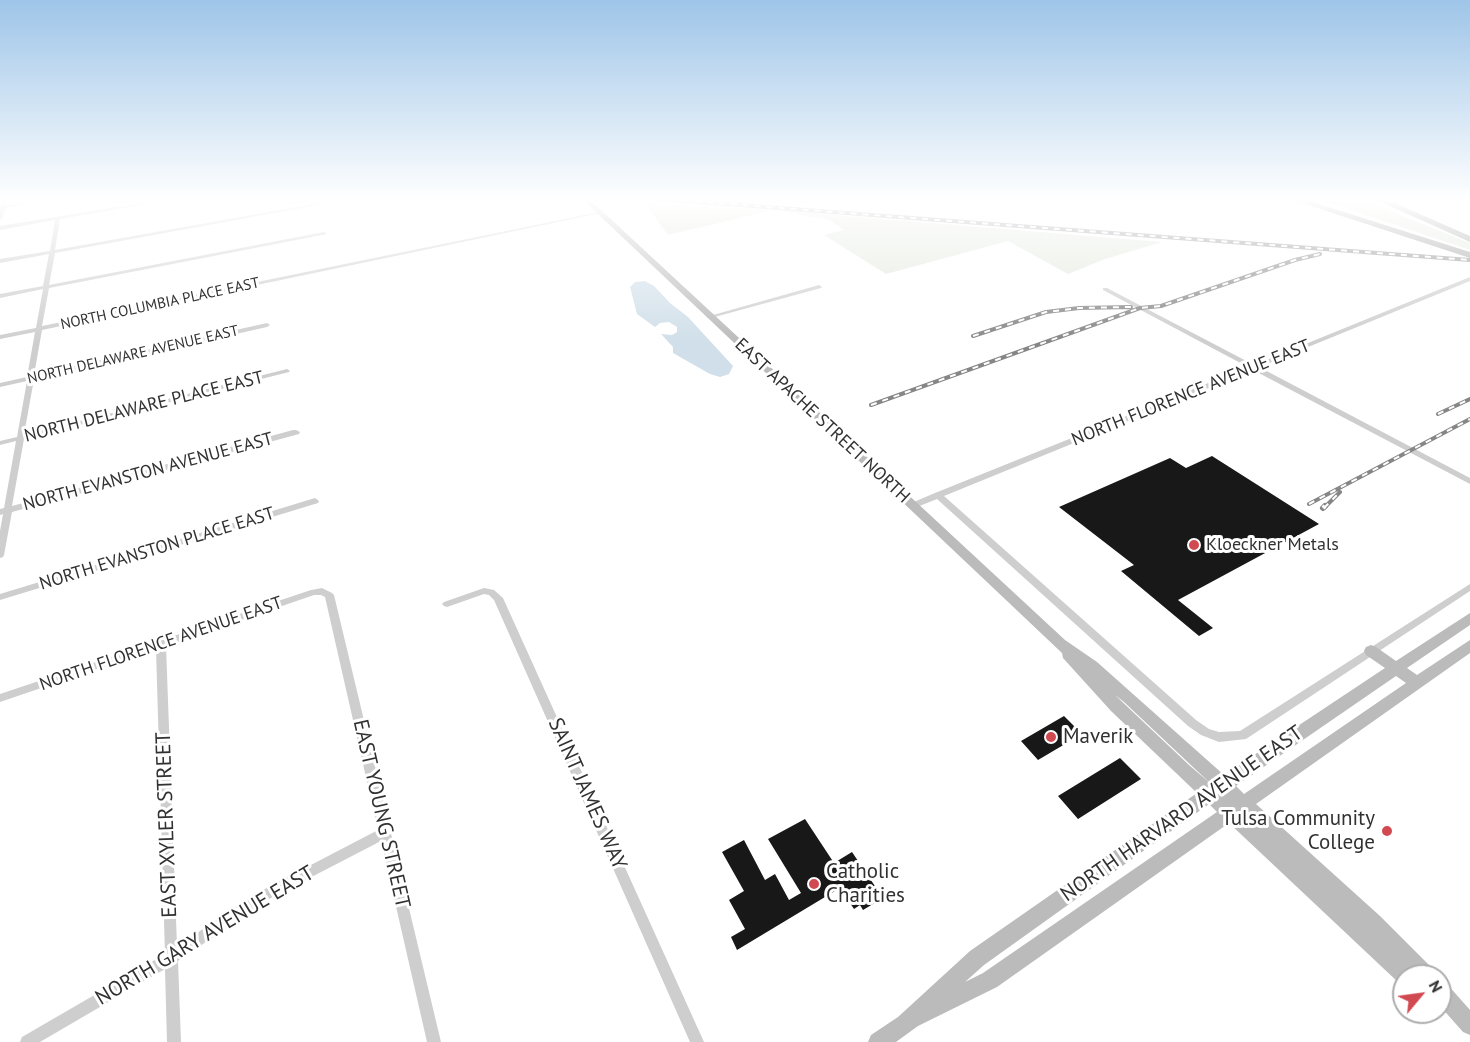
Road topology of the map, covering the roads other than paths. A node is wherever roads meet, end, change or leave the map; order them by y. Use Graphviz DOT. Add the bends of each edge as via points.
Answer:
graph roads {
  1 [pos="53,247"];
  2 [pos="82,247"];
  3 [pos="259,247"];
  4 [pos="436,247"];
  5 [pos="635,247"];
  6 [pos="1446,247"];
  7 [pos="1449,247"];
  8 [pos="52,252"];
  9 [pos="1467,253"];
  10 [pos="0,261"];
  11 [pos="1470,279"];
  12 [pos="819,287"];
  13 [pos="45,288"];
  14 [pos="1105,289"];
  15 [pos="0,296"];
  16 [pos="709,317"];
  17 [pos="267,325"];
  18 [pos="38,329"];
  19 [pos="0,337"];
  20 [pos="1255,367"];
  21 [pos="287,371"];
  22 [pos="29,378"];
  23 [pos="0,385"];
  24 [pos="296,432"];
  25 [pos="20,438"];
  26 [pos="0,443"];
  27 [pos="1470,481"];
  28 [pos="938,495"];
  29 [pos="315,501"];
  30 [pos="912,506"];
  31 [pos="3,511"];
  32 [pos="0,555"];
  33 [pos="1470,587"];
  34 [pos="322,591"];
  35 [pos="0,597"];
  36 [pos="447,604"];
  37 [pos="1470,618"];
  38 [pos="161,644"];
  39 [pos="1470,646"];
  40 [pos="1371,651"];
  41 [pos="1395,668"];
  42 [pos="1417,683"];
  43 [pos="0,698"];
  44 [pos="1219,737"];
  45 [pos="1216,790"];
  46 [pos="1237,810"];
  47 [pos="386,833"];
  48 [pos="171,958"];
  49 [pos="1394,964"];
  50 [pos="1414,964"];
  51 [pos="1452,1005"];
  52 [pos="1452,1013"];
  53 [pos="905,1024"];
  54 [pos="1470,1026"];
  55 [pos="27,1042"];
  56 [pos="174,1042"];
  57 [pos="434,1042"];
  58 [pos="697,1042"];
  59 [pos="878,1042"];
  1 -- 8 [label="street"];
  2 -- 8 [label="street"];
  3 -- 13 [label="street"];
  4 -- 18 [label="street, NORTH COLUMBIA PLACE EAST"];
  5 -- 16 [label="main road, EAST APACHE STREET NORTH"];
  6 -- 9 [label="highway"];
  7 -- 9 [label="highway"];
  8 -- 10 [label="street"];
  8 -- 13 [label="street"];
  11 -- 20 [label="street, NORTH FLORENCE AVENUE EAST"];
  12 -- 16 [label="street"];
  13 -- 15 [label="street"];
  13 -- 18 [label="street"];
  14 -- 20 [label="street"];
  16 -- 30 [label="main road, EAST APACHE STREET NORTH"];
  17 -- 22 [label="street, NORTH DELAWARE AVENUE EAST"];
  18 -- 19 [label="street, NORTH COLUMBIA PLACE EAST"];
  18 -- 22 [label="street"];
  20 -- 27 [label="street"];
  20 -- 28 [label="street, NORTH FLORENCE AVENUE EAST"];
  21 -- 25 [label="street, NORTH DELAWARE PLACE EAST"];
  22 -- 23 [label="street, NORTH DELAWARE AVENUE EAST"];
  22 -- 25 [label="street"];
  24 -- 31 [label="street, NORTH EVANSTON AVENUE EAST"];
  25 -- 26 [label="street, NORTH DELAWARE PLACE EAST"];
  25 -- 31 [label="street"];
  28 -- 30 [label="street, NORTH FLORENCE AVENUE EAST"];
  28 -- 44 [label="street, EAST APACHE STREET NORTH" via="1192,723"];
  29 -- 35 [label="street, NORTH EVANSTON PLACE EAST"];
  30 -- 45 [label="main road, EAST APACHE STREET NORTH" via="1060,644 1095,685"];
  31 -- 32 [label="street"];
  33 -- 40 [label="street, NORTH HARVARD AVENUE EAST"];
  34 -- 38 [label="street, NORTH FLORENCE AVENUE EAST"];
  34 -- 47 [label="street, EAST YOUNG STREET" via="329,595"];
  36 -- 58 [label="street, SAINT JAMES WAY" via="484,591 498,598"];
  37 -- 41 [label="main road, NORTH HARVARD AVENUE EAST"];
  38 -- 43 [label="street, NORTH FLORENCE AVENUE EAST"];
  38 -- 48 [label="street, EAST XYLER STREET"];
  39 -- 42 [label="main road, NORTH HARVARD AVENUE EAST"];
  40 -- 41 [label="main road"];
  40 -- 44 [label="street, NORTH HARVARD AVENUE EAST" via="1242,736"];
  41 -- 42 [label="main road"];
  41 -- 45 [label="main road, NORTH HARVARD AVENUE EAST"];
  42 -- 46 [label="main road, NORTH HARVARD AVENUE EAST"];
  45 -- 46 [label="main road, EAST APACHE STREET NORTH"];
  45 -- 53 [label="main road, NORTH HARVARD AVENUE EAST" via="976,958"];
  46 -- 49 [label="main road, EAST APACHE STREET NORTH"];
  46 -- 50 [label="main road, EAST APACHE STREET NORTH" via="1373,923"];
  46 -- 53 [label="main road, NORTH HARVARD AVENUE EAST" via="990,980"];
  47 -- 48 [label="street, NORTH GARY AVENUE EAST" via="265,895"];
  47 -- 57 [label="street, EAST YOUNG STREET"];
  48 -- 55 [label="street, NORTH GARY AVENUE EAST"];
  48 -- 56 [label="street, EAST XYLER STREET"];
  51 -- 54 [label="main road"];
  52 -- 54 [label="main road"];
  53 -- 59 [label="main road, NORTH HARVARD AVENUE EAST"];
}
